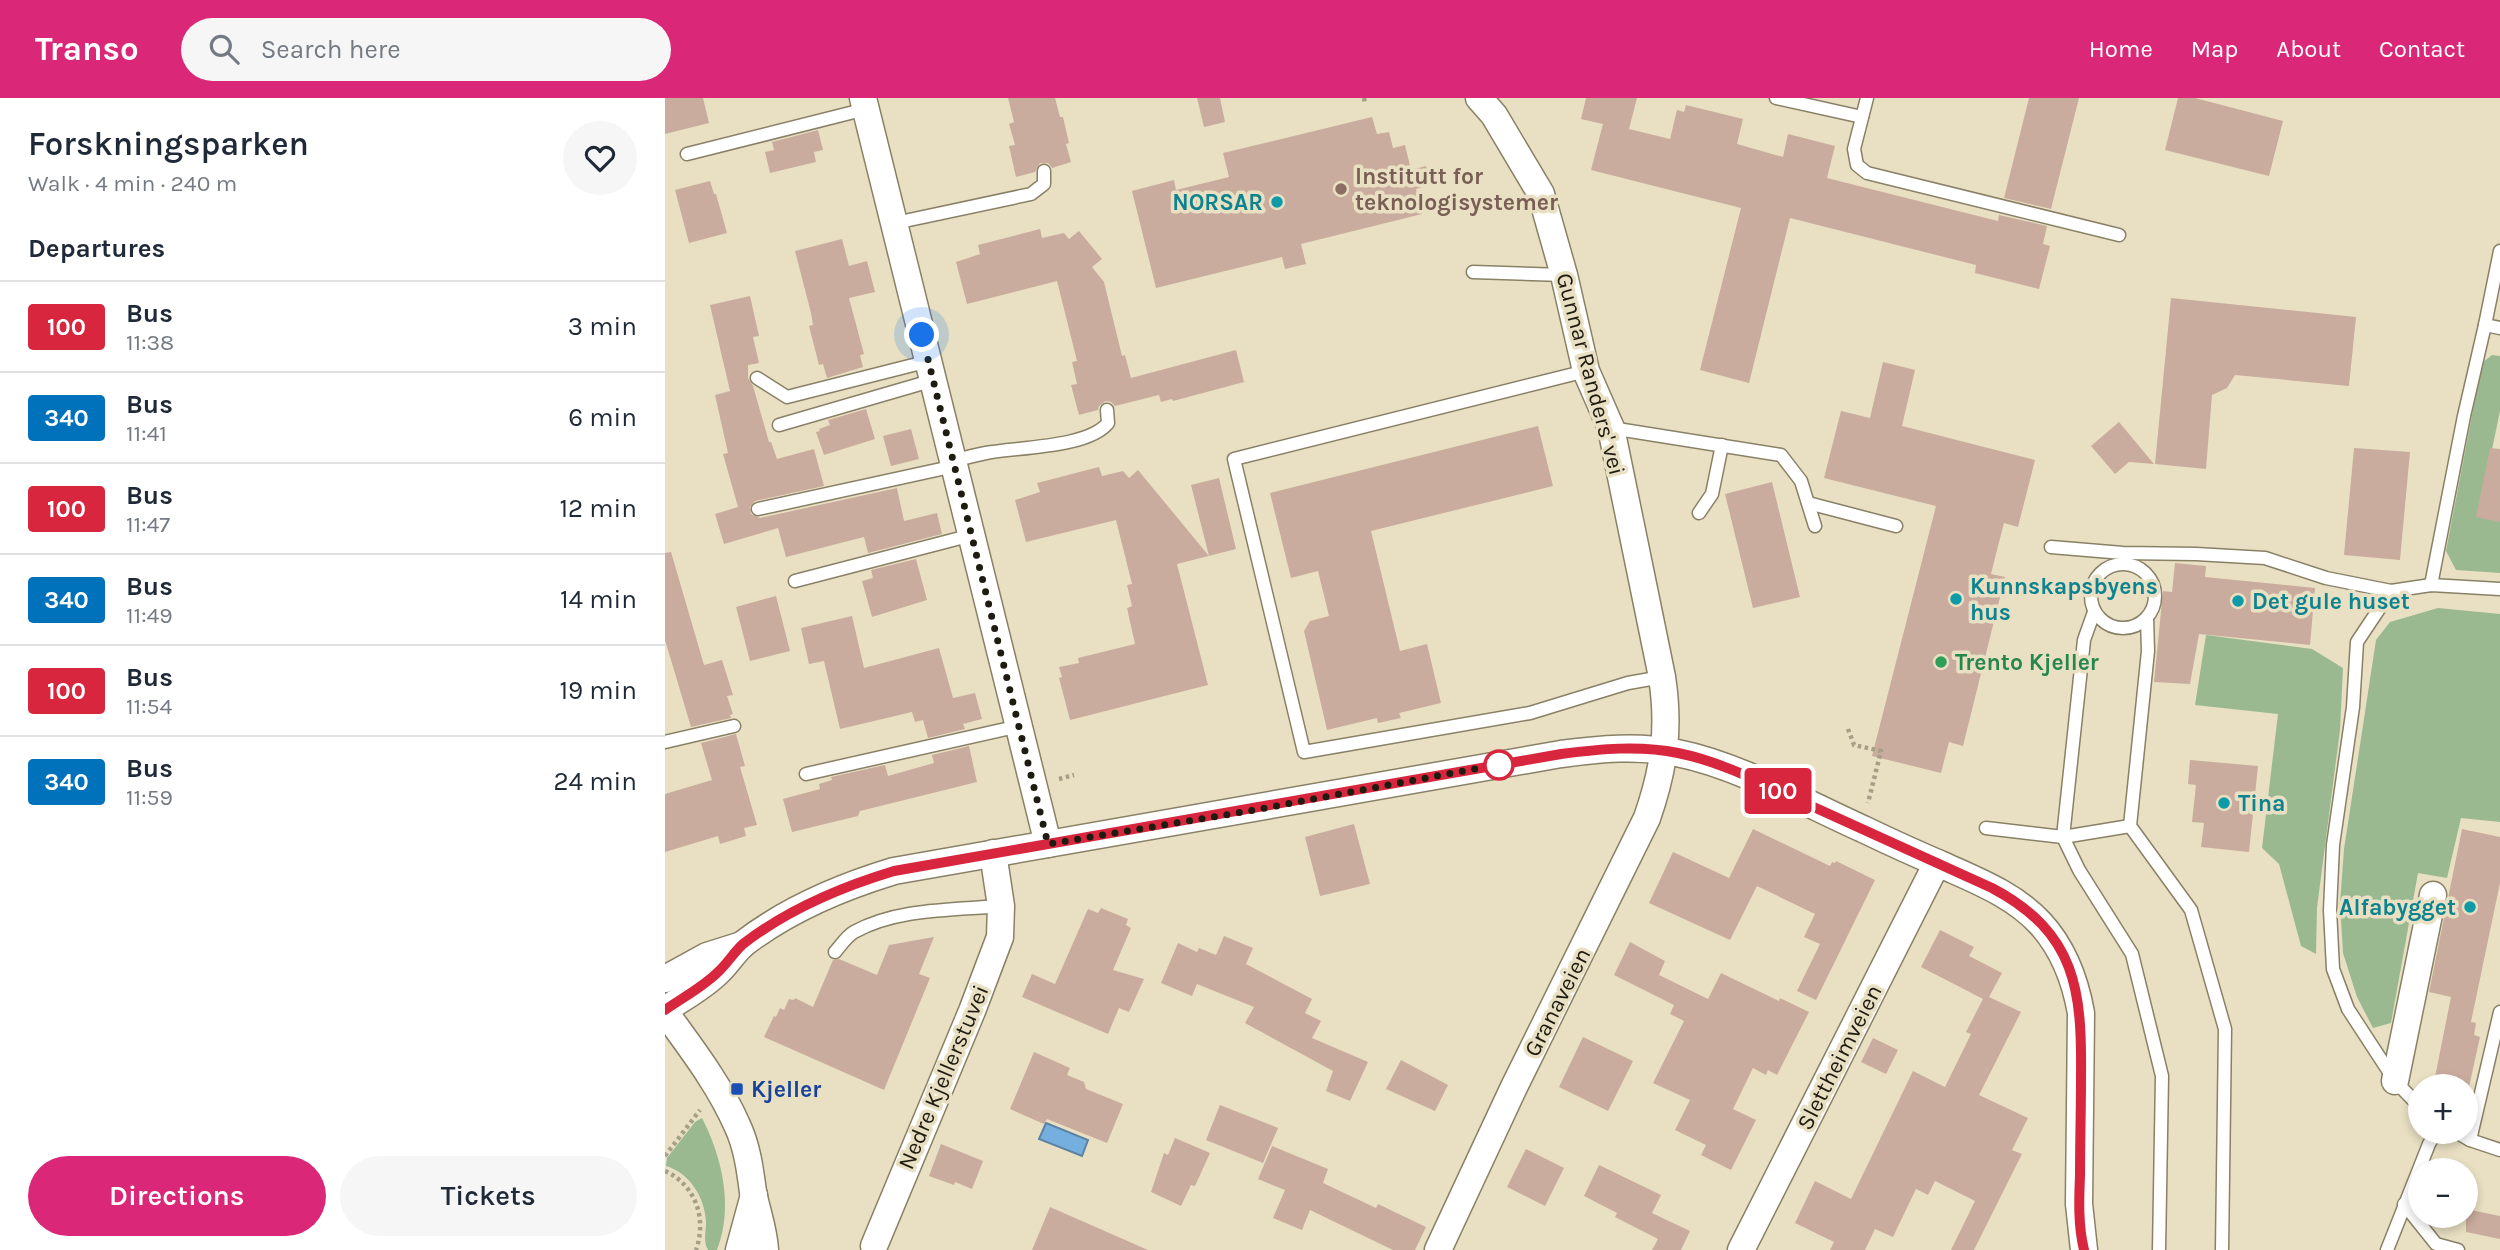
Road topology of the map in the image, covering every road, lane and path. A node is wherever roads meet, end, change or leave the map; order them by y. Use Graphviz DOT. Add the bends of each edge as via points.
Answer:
graph roads {
  1 [pos="1776,98"];
  2 [pos="1867,98"];
  3 [pos="865,103"];
  4 [pos="1490,104"];
  5 [pos="1862,117"];
  6 [pos="687,154"];
  7 [pos="1044,171"];
  8 [pos="895,223"];
  9 [pos="2119,235"];
  10 [pos="2500,251"];
  11 [pos="1473,272"];
  12 [pos="1564,275"];
  13 [pos="2486,325"];
  14 [pos="2500,328"];
  15 [pos="931,371"];
  16 [pos="1586,371"];
  17 [pos="757,378"];
  18 [pos="1107,410"];
  19 [pos="779,425"];
  20 [pos="1611,428"];
  21 [pos="1722,445"];
  22 [pos="954,463"];
  23 [pos="1808,503"];
  24 [pos="758,509"];
  25 [pos="1699,513"];
  26 [pos="1815,526"];
  27 [pos="1896,526"];
  28 [pos="972,535"];
  29 [pos="2051,547"];
  30 [pos="2123,558"];
  31 [pos="795,581"];
  32 [pos="2431,585"];
  33 [pos="2500,589"];
  34 [pos="2391,591"];
  35 [pos="2094,612"];
  36 [pos="2147,618"];
  37 [pos="1662,677"];
  38 [pos="734,726"];
  39 [pos="1019,726"];
  40 [pos="1848,729"];
  41 [pos="665,743"];
  42 [pos="1665,751"];
  43 [pos="806,774"];
  44 [pos="1074,775"];
  45 [pos="1051,781"];
  46 [pos="1866,811"];
  47 [pos="2130,826"];
  48 [pos="1986,828"];
  49 [pos="2063,838"];
  50 [pos="1048,844"];
  51 [pos="993,853"];
  52 [pos="1937,863"];
  53 [pos="2433,895"];
  54 [pos="1001,906"];
  55 [pos="742,945"];
  56 [pos="835,951"];
  57 [pos="665,979"];
  58 [pos="665,1011"];
  59 [pos="2500,1012"];
  60 [pos="2395,1081"];
  61 [pos="2408,1095"];
  62 [pos="2478,1106"];
  63 [pos="702,1107"];
  64 [pos="2478,1143"];
  65 [pos="2432,1144"];
  66 [pos="2500,1150"];
  67 [pos="665,1156"];
  68 [pos="665,1171"];
  69 [pos="754,1195"];
  70 [pos="2404,1205"];
  71 [pos="874,1246"];
  72 [pos="696,1250"];
  73 [pos="739,1250"];
  74 [pos="765,1250"];
  75 [pos="1438,1250"];
  76 [pos="1741,1250"];
  77 [pos="2084,1250"];
  78 [pos="2159,1250"];
  79 [pos="2222,1250"];
  80 [pos="2387,1250"];
  81 [pos="2458,1250"];
  1 -- 5 [label="lane"];
  2 -- 5 [label="lane"];
  3 -- 6 [label="lane"];
  3 -- 8 [label="street"];
  4 -- 12 [label="street, Gunnar Randers' vei" via="1541,194"];
  5 -- 9 [label="lane" via="1854,149 1857,165 1867,173"];
  7 -- 8 [label="lane" via="1044,184 1031,194"];
  8 -- 15 [label="street"];
  10 -- 13 [label="lane"];
  11 -- 12 [label="lane"];
  12 -- 16 [label="street, Gunnar Randers' vei"];
  13 -- 14 [label="lane"];
  13 -- 32 [label="lane"];
  15 -- 17 [label="lane" via="787,397"];
  15 -- 19 [label="lane"];
  15 -- 22 [label="street"];
  16 -- 20 [label="street, Gunnar Randers' vei"];
  16 -- 37 [label="lane" via="1234,459 1304,752 1530,713"];
  18 -- 22 [label="lane" via="1108,423 1095,434 985,453"];
  20 -- 21 [label="lane"];
  20 -- 37 [label="street, Gunnar Randers' vei"];
  21 -- 23 [label="lane" via="1781,455 1801,481"];
  21 -- 25 [label="lane" via="1711,494"];
  22 -- 24 [label="lane"];
  22 -- 28 [label="street"];
  23 -- 26 [label="lane"];
  23 -- 27 [label="lane"];
  28 -- 31 [label="lane"];
  28 -- 39 [label="street"];
  29 -- 30 [label="lane"];
  30 -- 34 [label="lane" via="2196,554 2265,558 2326,578"];
  30 -- 35 [label="lane" via="2094,580 2090,601"];
  30 -- 36 [label="lane" via="2152,581 2155,601"];
  32 -- 33 [label="lane"];
  32 -- 34 [label="lane"];
  34 -- 60 [label="lane" via="2357,642 2353,707 2333,845 2330,910 2333,969 2348,1009"];
  35 -- 36 [label="lane" via="2108,625 2122,628"];
  35 -- 49 [label="lane" via="2084,640"];
  36 -- 47 [label="lane" via="2148,652"];
  37 -- 42 [label="street, Gunnar Randers' vei" via="1667,708"];
  38 -- 41 [label="lane"];
  39 -- 43 [label="lane"];
  39 -- 50 [label="street"];
  40 -- 46 [label="path" via="1854,745 1881,751"];
  42 -- 50 [label="street" via="1613,748 1561,754"];
  42 -- 52 [label="street" via="1744,775"];
  42 -- 75 [label="street, Granaveien" via="1647,818"];
  44 -- 45 [label="path"];
  47 -- 49 [label="lane"];
  47 -- 79 [label="lane" via="2191,910 2225,1029"];
  48 -- 49 [label="lane"];
  49 -- 78 [label="lane" via="2132,954 2162,1076"];
  50 -- 51 [label="street"];
  51 -- 54 [label="street, Nedre Kjellerstuvei"];
  51 -- 55 [label="street" via="861,881 799,909"];
  52 -- 76 [label="street, Slettheimveien"];
  52 -- 77 [label="street" via="1992,888 2024,909 2049,934 2073,978 2082,1032 2079,1205"];
  53 -- 60 [label="street"];
  54 -- 56 [label="lane" via="875,923 852,933"];
  54 -- 71 [label="street, Nedre Kjellerstuvei" via="1000,937"];
  55 -- 57 [label="street" via="707,956"];
  55 -- 58 [label="street" via="717,974"];
  58 -- 69 [label="street" via="714,1080 738,1125"];
  59 -- 62 [label="lane"];
  60 -- 61 [label="lane"];
  63 -- 67 [label="path"];
  64 -- 66 [label="lane"];
  65 -- 70 [label="lane"];
  68 -- 72 [label="path" via="684,1182 699,1209"];
  69 -- 73 [label="street"];
  69 -- 74 [label="street"];
  70 -- 80 [label="lane"];
  70 -- 81 [label="lane" via="2437,1244"];
}
